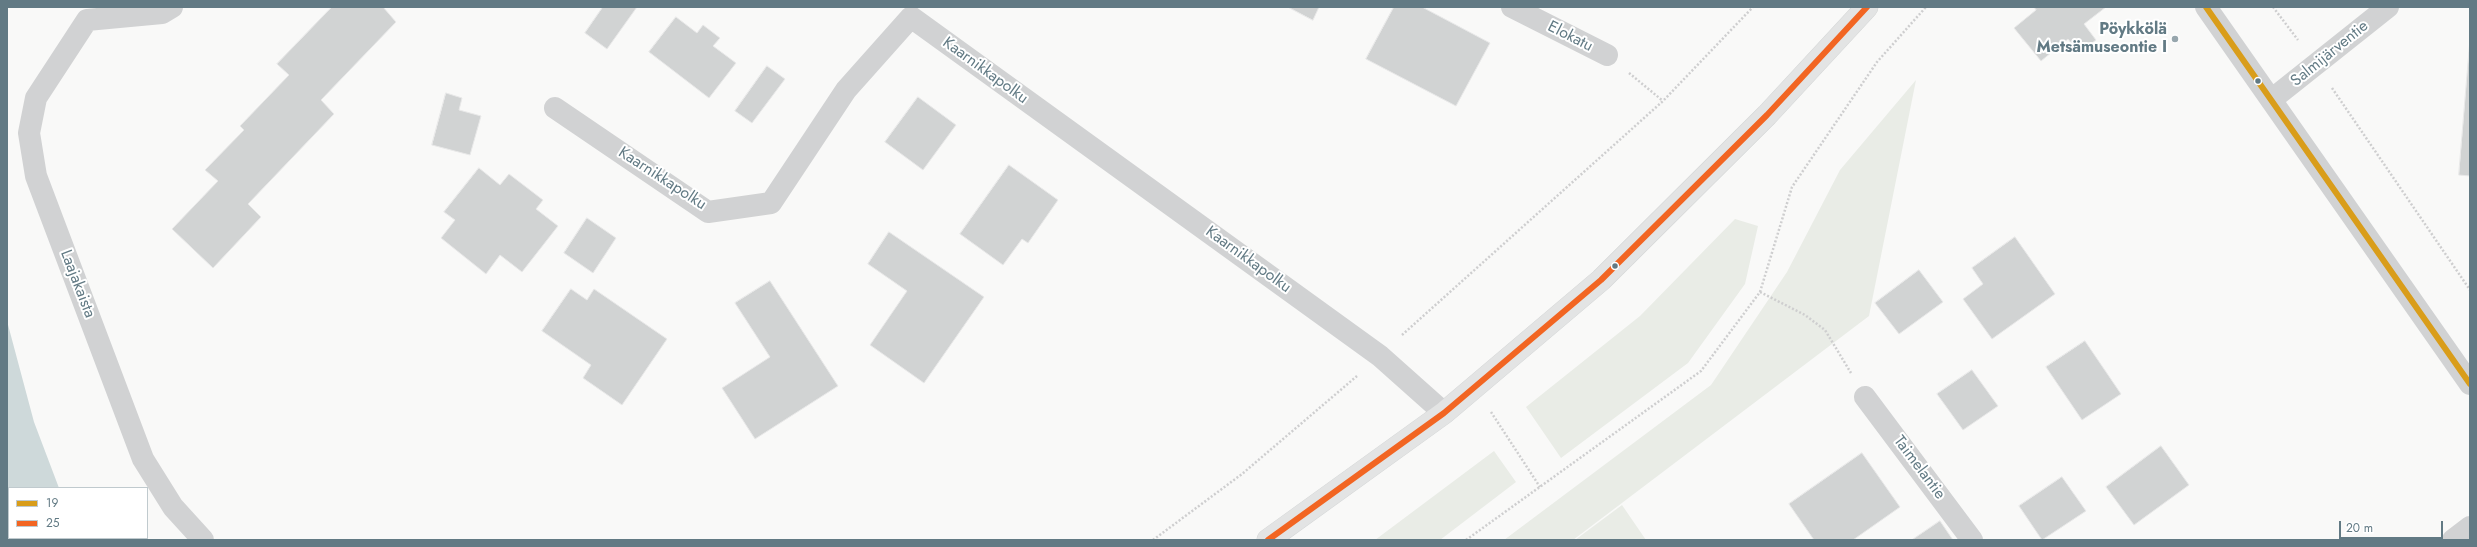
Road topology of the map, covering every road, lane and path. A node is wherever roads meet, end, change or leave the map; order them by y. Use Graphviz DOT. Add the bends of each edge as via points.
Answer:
graph roads {
  1 [pos="172,7"];
  2 [pos="1512,7"];
  3 [pos="1753,7"];
  4 [pos="1867,7"];
  5 [pos="1926,7"];
  6 [pos="2206,7"];
  7 [pos="2273,7"];
  8 [pos="2388,7"];
  9 [pos="81,14"];
  10 [pos="1607,56"];
  11 [pos="2316,65"];
  12 [pos="2271,100"];
  13 [pos="1663,101"];
  14 [pos="555,108"];
  15 [pos="2470,290"];
  16 [pos="1760,292"];
  17 [pos="1380,356"];
  18 [pos="2470,384"];
  19 [pos="1475,387"];
  20 [pos="1865,397"];
  21 [pos="1444,414"];
  22 [pos="1540,487"];
  23 [pos="2470,527"];
  24 [pos="203,540"];
  25 [pos="1153,540"];
  26 [pos="1268,540"];
  27 [pos="1466,540"];
  28 [pos="1972,540"];
  29 [pos="2453,540"];
  1 -- 9 [label="street" via="162,13"];
  2 -- 10 [label="street, Elokatu"];
  3 -- 13 [label="path"];
  4 -- 19 [label="main road" via="1767,115 1601,280"];
  5 -- 16 [label="path" via="1876,62 1792,187"];
  6 -- 12 [label="street"];
  7 -- 11 [label="path"];
  8 -- 11 [label="street, Salmijärventie"];
  9 -- 24 [label="street, Laajakaista" via="36,98 29,133 36,176 143,459 172,507"];
  10 -- 13 [label="path"];
  11 -- 12 [label="street, Salmijärventie"];
  11 -- 15 [label="path"];
  12 -- 18 [label="street"];
  13 -- 17 [label="path"];
  14 -- 17 [label="street, Kaarnikkapolku" via="708,212 771,203 846,90 911,17"];
  16 -- 20 [label="path" via="1805,315 1826,330"];
  16 -- 22 [label="path" via="1701,371"];
  17 -- 21 [label="street, Kaarnikkapolku"];
  17 -- 25 [label="path" via="1242,474"];
  19 -- 21 [label="main road"];
  19 -- 22 [label="path"];
  20 -- 28 [label="street, Taimelantie"];
  21 -- 26 [label="main road"];
  22 -- 27 [label="path"];
  23 -- 29 [label="street"];
}
